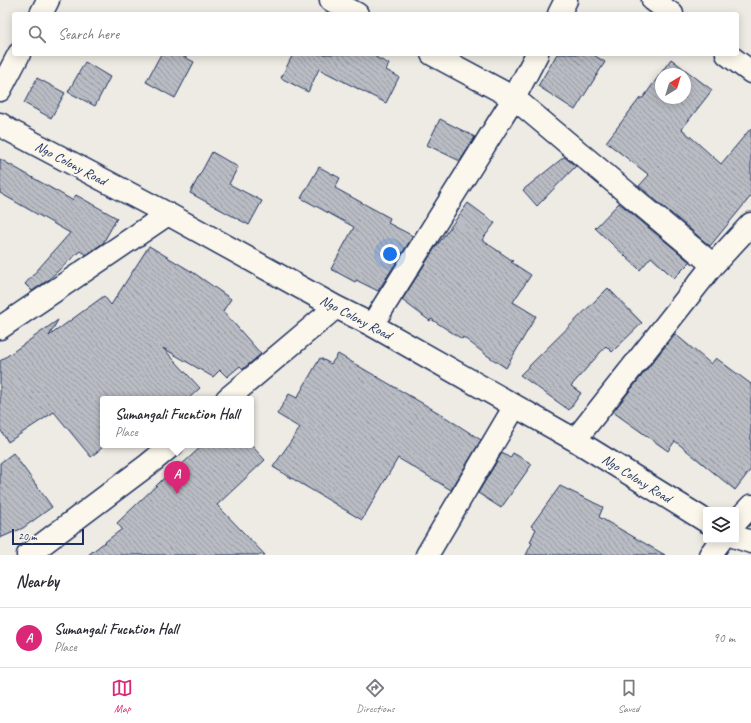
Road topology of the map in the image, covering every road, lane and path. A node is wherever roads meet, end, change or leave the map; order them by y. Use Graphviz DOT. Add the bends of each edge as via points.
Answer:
graph roads {
  1 [pos="48,0"];
  2 [pos="331,0"];
  3 [pos="566,0"];
  4 [pos="653,0"];
  5 [pos="42,12"];
  6 [pos="353,12"];
  7 [pos="560,12"];
  8 [pos="669,12"];
  9 [pos="18,56"];
  10 [pos="436,56"];
  11 [pos="536,56"];
  12 [pos="730,56"];
  13 [pos="751,72"];
  14 [pos="0,90"];
  15 [pos="514,98"];
  16 [pos="3,130"];
  17 [pos="168,214"];
  18 [pos="751,224"];
  19 [pos="713,265"];
  20 [pos="336,307"];
  21 [pos="372,325"];
  22 [pos="0,328"];
  23 [pos="231,396"];
  24 [pos="515,406"];
  25 [pos="575,440"];
  26 [pos="168,448"];
  27 [pos="751,506"];
  28 [pos="703,519"];
  29 [pos="739,519"];
  30 [pos="739,538"];
  31 [pos="751,542"];
  32 [pos="719,543"];
  33 [pos="751,550"];
  34 [pos="28,555"];
  35 [pos="427,555"];
  36 [pos="710,555"];
  37 [pos="747,555"];
  1 -- 5 [label="street"];
  2 -- 6 [label="street"];
  3 -- 7 [label="street"];
  4 -- 8 [label="street"];
  9 -- 14 [label="street"];
  10 -- 15 [label="street"];
  11 -- 15 [label="street"];
  12 -- 13 [label="street"];
  15 -- 19 [label="street"];
  15 -- 21 [label="street"];
  16 -- 17 [label="street, Ngo Colony Road"];
  17 -- 20 [label="street, Ngo Colony Road"];
  17 -- 22 [label="street"];
  18 -- 19 [label="street"];
  19 -- 25 [label="street"];
  20 -- 21 [label="street, Ngo Colony Road"];
  20 -- 23 [label="street"];
  21 -- 24 [label="street, Ngo Colony Road"];
  24 -- 25 [label="street, Ngo Colony Road"];
  24 -- 35 [label="street"];
  25 -- 28 [label="street, Ngo Colony Road"];
  26 -- 34 [label="street"];
  27 -- 29 [label="street"];
  30 -- 31 [label="street"];
  32 -- 36 [label="street"];
  33 -- 37 [label="street"];
}
